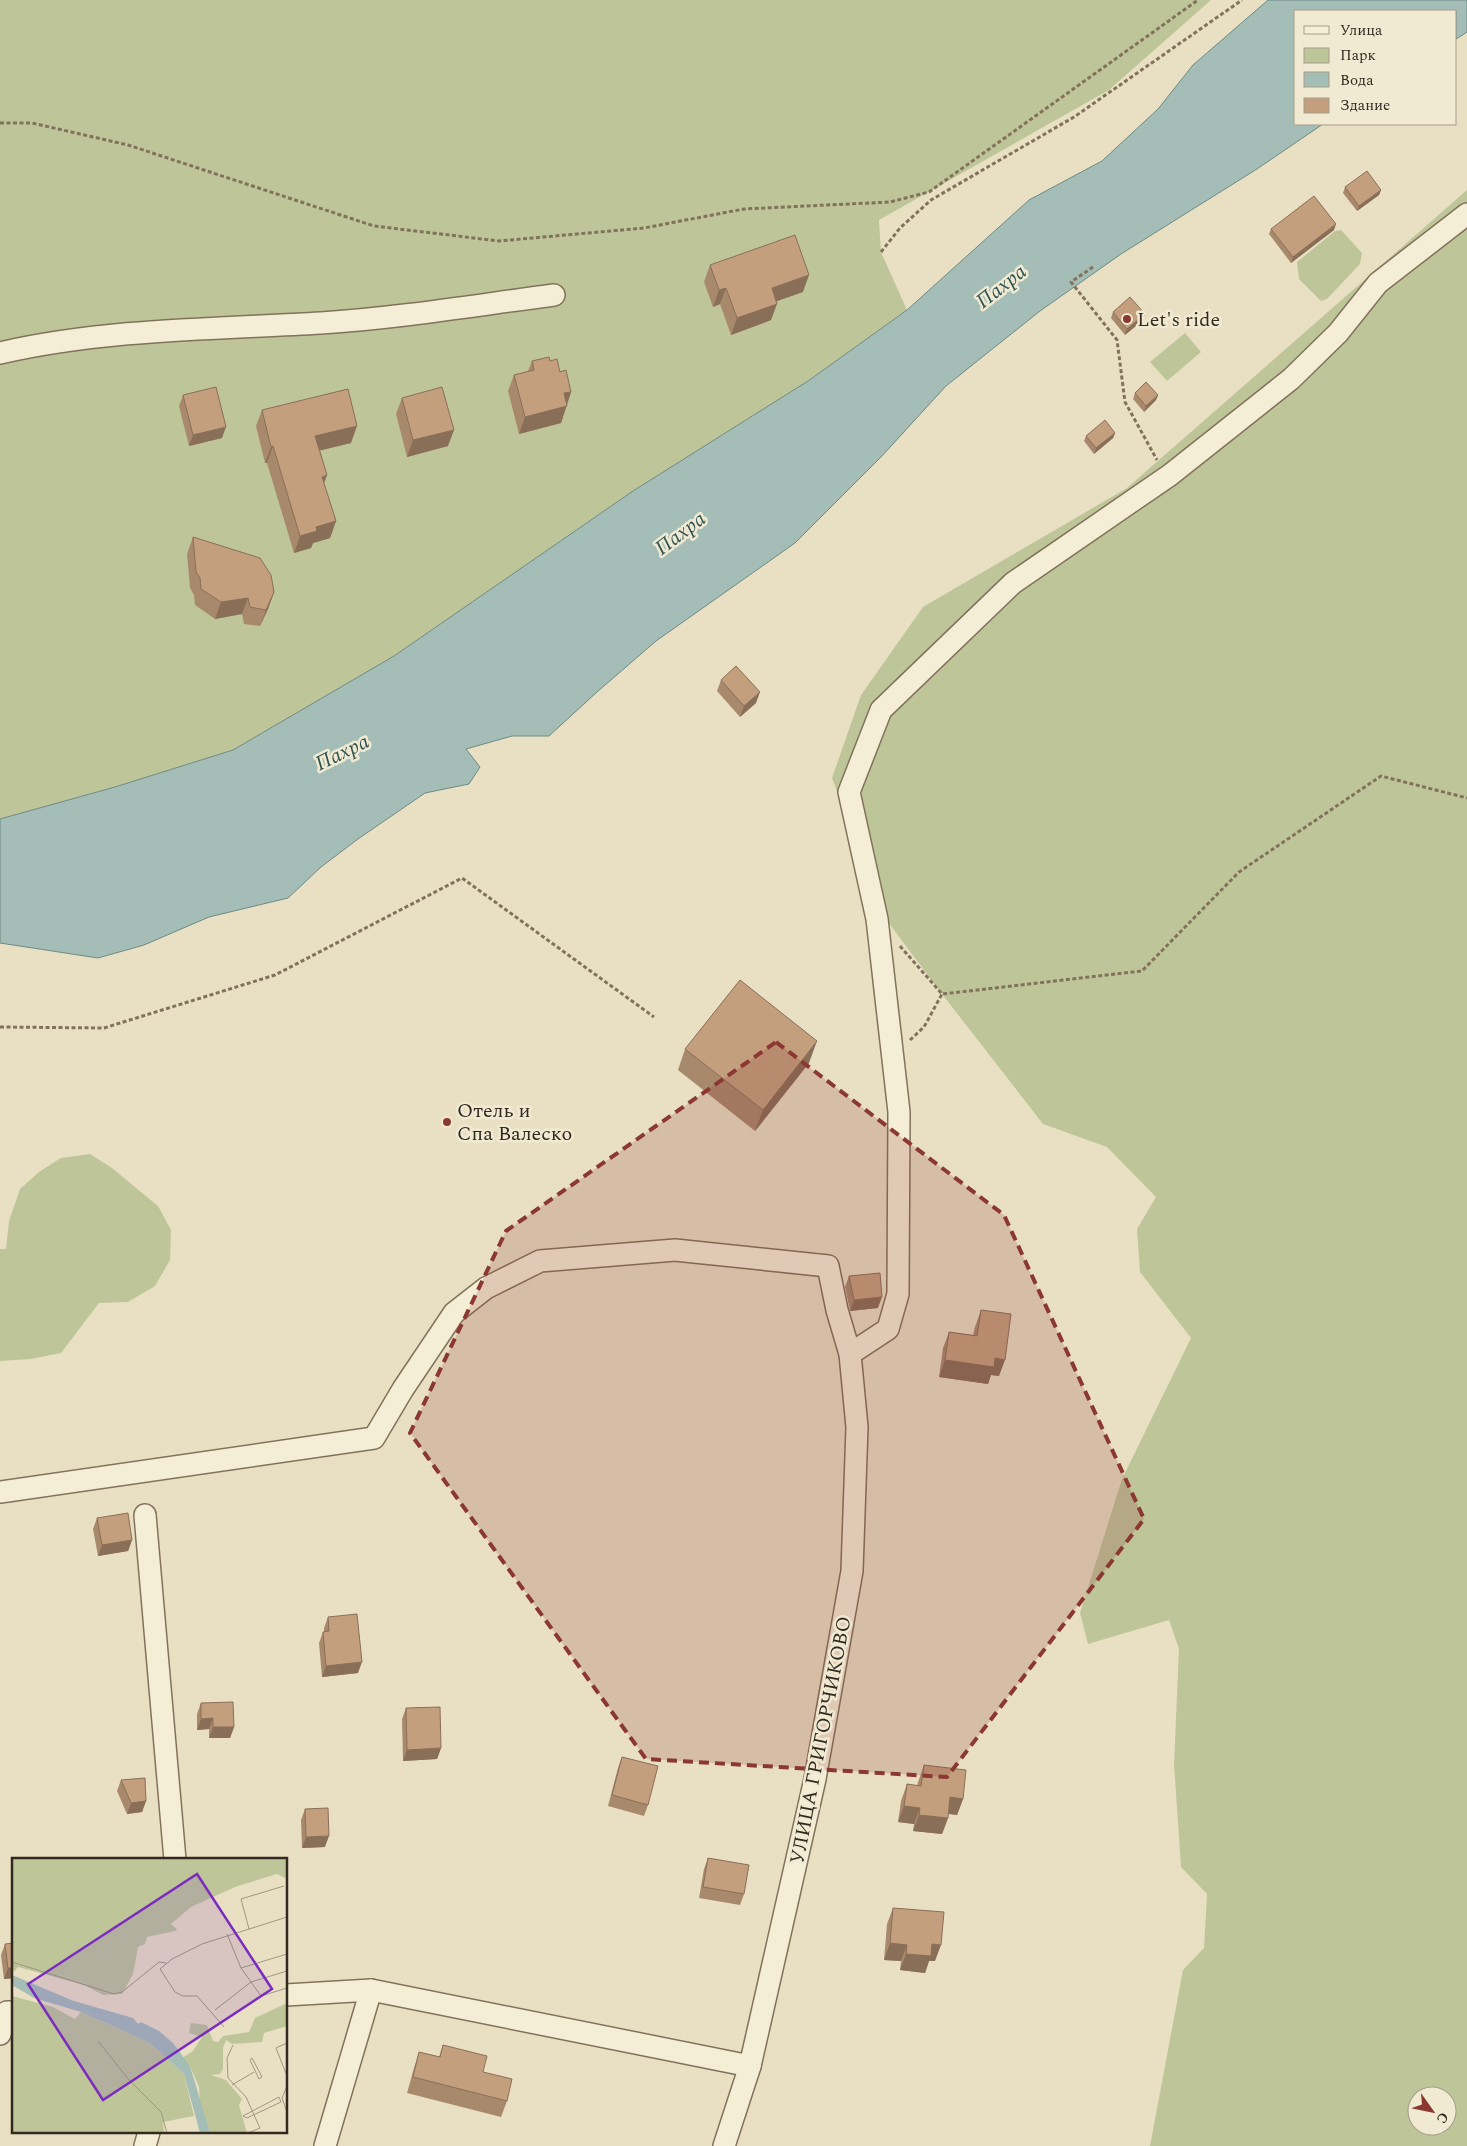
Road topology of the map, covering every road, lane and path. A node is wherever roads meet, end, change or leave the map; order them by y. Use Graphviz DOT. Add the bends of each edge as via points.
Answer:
graph roads {
  1 [pos="1198,0"];
  2 [pos="1242,0"];
  3 [pos="0,123"];
  4 [pos="1467,214"];
  5 [pos="881,252"];
  6 [pos="1093,267"];
  7 [pos="554,294"];
  8 [pos="0,353"];
  9 [pos="1159,462"];
  10 [pos="1467,798"];
  11 [pos="877,919"];
  12 [pos="942,994"];
  13 [pos="654,1017"];
  14 [pos="0,1027"];
  15 [pos="893,1058"];
  16 [pos="850,1354"];
  17 [pos="0,1492"];
  18 [pos="145,1515"];
  19 [pos="176,1858"];
  20 [pos="371,1990"];
  21 [pos="288,1995"];
  22 [pos="7,2011"];
  23 [pos="0,2034"];
  24 [pos="750,2066"];
  25 [pos="325,2146"];
  26 [pos="724,2146"];
  1 -- 3 [label="path" via="929,192 890,202 744,209 644,228 499,241 374,226 128,145 32,123"];
  2 -- 5 [label="path" via="1074,117 931,200 900,228"];
  4 -- 11 [label="street" via="1378,283 1338,333 1291,379 1170,475 1013,583 881,710 849,792"];
  6 -- 9 [label="path" via="1071,282 1117,340 1124,402"];
  7 -- 8 [label="street" via="401,316 143,332"];
  10 -- 12 [label="path" via="1381,776 1239,872 1142,972"];
  11 -- 12 [label="path"];
  11 -- 15 [label="street"];
  12 -- 15 [label="path" via="924,1027"];
  13 -- 14 [label="path" via="462,878 275,975 104,1028"];
  15 -- 16 [label="street" via="899,1112 898,1294 888,1329"];
  16 -- 17 [label="street, УЛИЦА ГРИГОРЧИКОВО" via="828,1266 675,1250 540,1262 486,1288 454,1313 374,1438"];
  16 -- 24 [label="street, УЛИЦА ГРИГОРЧИКОВО" via="857,1427 852,1571 816,1779"];
  18 -- 19 [label="street"];
  20 -- 21 [label="street"];
  20 -- 24 [label="street"];
  20 -- 25 [label="street"];
  22 -- 23 [label="street"];
  24 -- 26 [label="street, УЛИЦА ГРИГОРЧИКОВО"];
}
